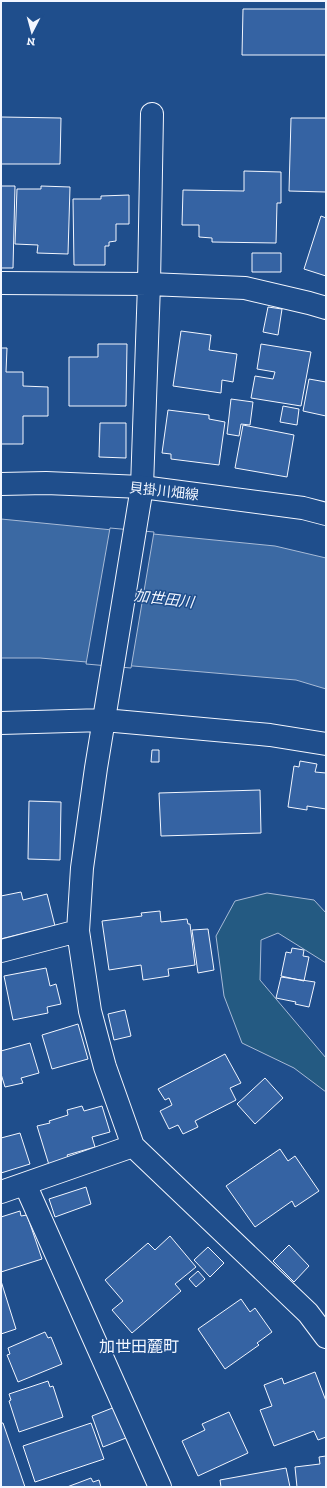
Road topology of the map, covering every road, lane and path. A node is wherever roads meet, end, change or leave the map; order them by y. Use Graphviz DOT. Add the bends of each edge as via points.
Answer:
graph roads {
  1 [pos="152,114"];
  2 [pos="1,283"];
  3 [pos="149,284"];
  4 [pos="326,308"];
  5 [pos="1,484"];
  6 [pos="140,496"];
  7 [pos="326,514"];
  8 [pos="105,710"];
  9 [pos="1,723"];
  10 [pos="326,744"];
  11 [pos="78,931"];
  12 [pos="1,951"];
  13 [pos="133,1146"];
  14 [pos="25,1184"];
  15 [pos="1,1192"];
  16 [pos="326,1337"];
  17 [pos="160,1487"];
  1 -- 3 [label="street"];
  2 -- 3 [label="street"];
  3 -- 4 [label="street" via="245,288"];
  3 -- 6 [label="street"];
  5 -- 6 [label="street, 貝掛川畑線" via="46,483"];
  6 -- 7 [label="street, 貝掛川畑線" via="303,508"];
  6 -- 8 [label="street"];
  8 -- 9 [label="street"];
  8 -- 10 [label="street"];
  8 -- 11 [label="street" via="82,868"];
  11 -- 12 [label="street"];
  11 -- 13 [label="street" via="90,1011 105,1067"];
  13 -- 14 [label="street"];
  13 -- 16 [label="street" via="308,1313"];
  14 -- 15 [label="street"];
  14 -- 17 [label="street"];
}
